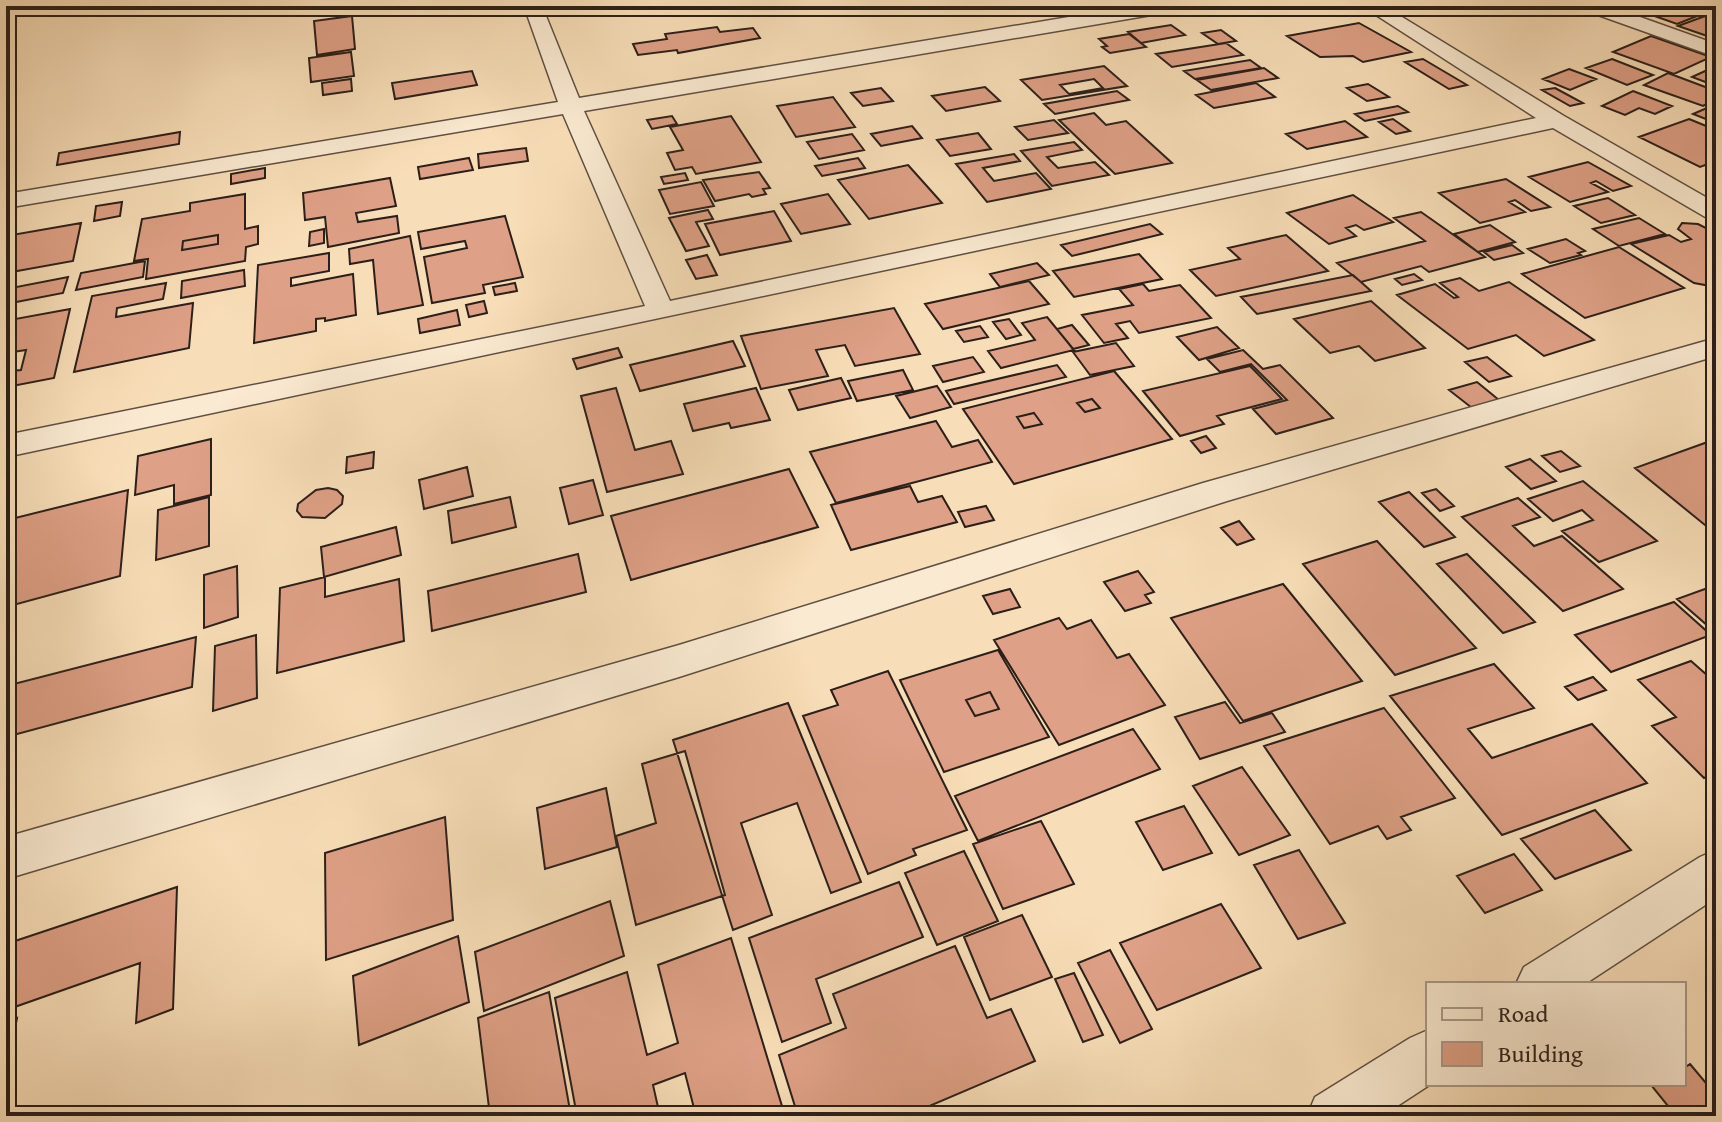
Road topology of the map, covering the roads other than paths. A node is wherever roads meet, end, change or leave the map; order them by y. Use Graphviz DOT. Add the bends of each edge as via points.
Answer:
graph roads {
  1 [pos="533,6"];
  2 [pos="1169,6"];
  3 [pos="1371,6"];
  4 [pos="1591,6"];
  5 [pos="1716,51"];
  6 [pos="571,107"];
  7 [pos="1556,121"];
  8 [pos="6,201"];
  9 [pos="1716,213"];
  10 [pos="661,311"];
  11 [pos="1716,347"];
  12 [pos="6,446"];
  13 [pos="6,858"];
  14 [pos="1716,872"];
  15 [pos="1544,982"];
  16 [pos="1426,1057"];
  17 [pos="1334,1116"];
  1 -- 6 [label="street"];
  2 -- 6 [label="street"];
  3 -- 7 [label="street"];
  4 -- 5 [label="street"];
  6 -- 8 [label="street"];
  6 -- 10 [label="street"];
  7 -- 9 [label="street"];
  7 -- 10 [label="street"];
  10 -- 12 [label="street"];
  11 -- 13 [label="street" via="1215,492 679,661"];
  14 -- 15 [label="street"];
  16 -- 17 [label="street"];
}
